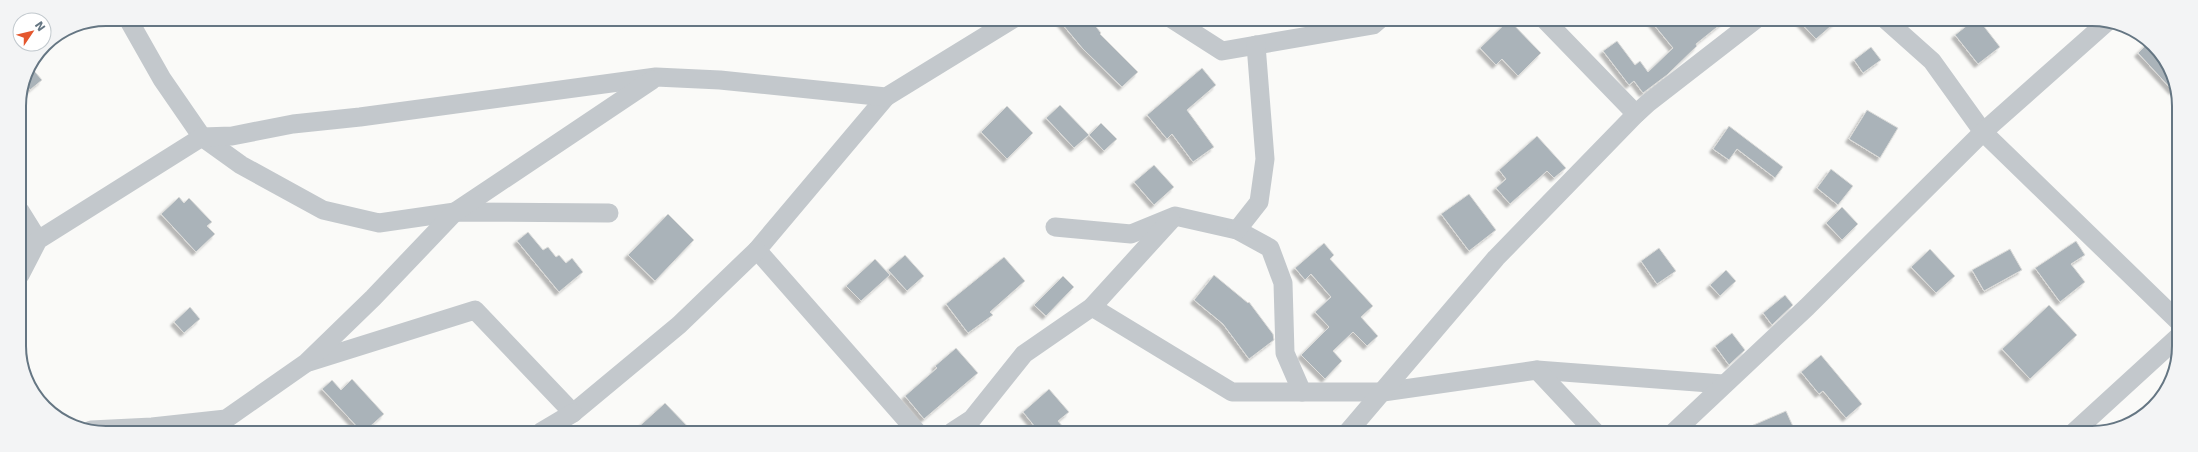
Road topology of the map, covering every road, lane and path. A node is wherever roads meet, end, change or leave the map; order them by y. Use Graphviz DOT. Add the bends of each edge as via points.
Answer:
graph roads {
  1 [pos="132,26"];
  2 [pos="1002,26"];
  3 [pos="1183,26"];
  4 [pos="1367,26"];
  5 [pos="1551,26"];
  6 [pos="1747,26"];
  7 [pos="1893,26"];
  8 [pos="2101,27"];
  9 [pos="1256,45"];
  10 [pos="656,77"];
  11 [pos="886,97"];
  12 [pos="1636,114"];
  13 [pos="1984,132"];
  14 [pos="202,137"];
  15 [pos="455,212"];
  16 [pos="609,213"];
  17 [pos="1175,216"];
  18 [pos="26,221"];
  19 [pos="1055,227"];
  20 [pos="1237,230"];
  21 [pos="38,240"];
  22 [pos="757,250"];
  23 [pos="26,251"];
  24 [pos="26,263"];
  25 [pos="1092,307"];
  26 [pos="2172,315"];
  27 [pos="2172,342"];
  28 [pos="306,363"];
  29 [pos="1536,370"];
  30 [pos="1723,384"];
  31 [pos="1302,392"];
  32 [pos="1383,392"];
  33 [pos="573,413"];
  34 [pos="161,426"];
  35 [pos="551,426"];
  36 [pos="912,426"];
  37 [pos="961,426"];
  38 [pos="1353,426"];
  39 [pos="1589,426"];
  40 [pos="1680,426"];
  41 [pos="2081,426"];
  1 -- 14 [label="street" via="162,79"];
  2 -- 11 [label="street"];
  3 -- 9 [label="street" via="1222,51"];
  4 -- 9 [label="street"];
  5 -- 12 [label="street"];
  6 -- 12 [label="street"];
  7 -- 13 [label="street" via="1932,61"];
  8 -- 13 [label="street"];
  9 -- 20 [label="street" via="1265,159 1259,202"];
  10 -- 11 [label="street" via="720,80"];
  10 -- 14 [label="street" via="293,124 232,136"];
  10 -- 15 [label="street"];
  11 -- 22 [label="street"];
  12 -- 32 [label="street" via="1496,258"];
  13 -- 26 [label="street"];
  13 -- 30 [label="street" via="1813,302"];
  14 -- 15 [label="street" via="242,165 324,210 379,223"];
  14 -- 21 [label="street"];
  15 -- 16 [label="street"];
  15 -- 28 [label="street" via="373,298"];
  17 -- 19 [label="street" via="1130,234"];
  17 -- 20 [label="street"];
  17 -- 25 [label="street"];
  18 -- 21 [label="street"];
  20 -- 31 [label="street" via="1270,248 1283,283 1285,353"];
  21 -- 23 [label="street"];
  21 -- 24 [label="street"];
  22 -- 33 [label="street" via="678,325"];
  22 -- 36 [label="street"];
  25 -- 31 [label="street" via="1232,392"];
  25 -- 37 [label="street" via="1024,354 972,419"];
  27 -- 41 [label="street"];
  28 -- 33 [label="street" via="475,310"];
  28 -- 34 [label="street" via="226,419"];
  29 -- 30 [label="street"];
  29 -- 32 [label="street"];
  29 -- 39 [label="street"];
  30 -- 40 [label="street"];
  31 -- 32 [label="street"];
  32 -- 38 [label="street"];
  33 -- 35 [label="street"];
}
